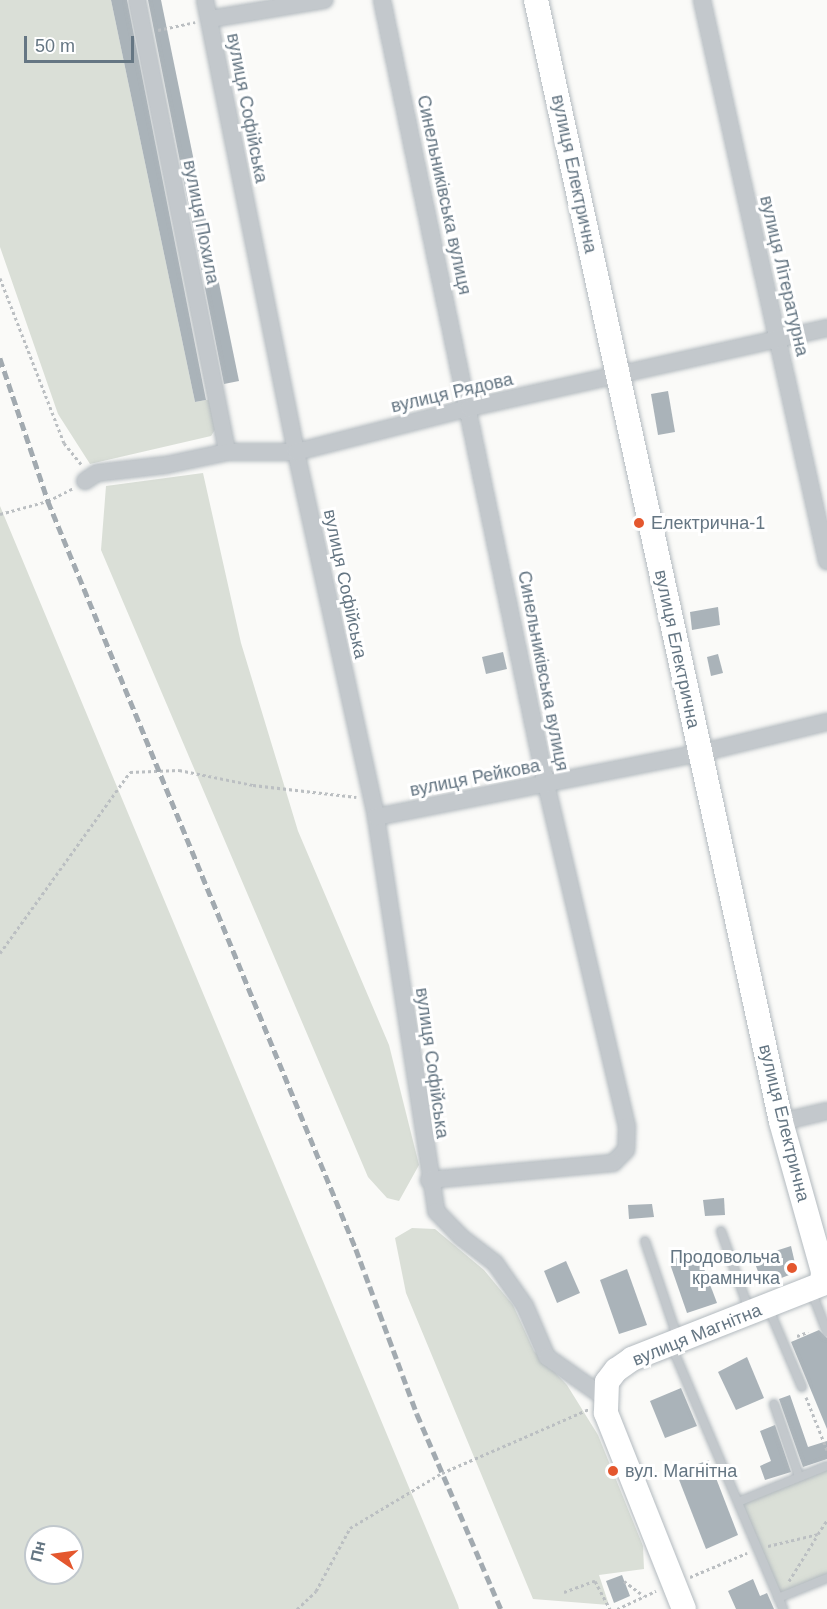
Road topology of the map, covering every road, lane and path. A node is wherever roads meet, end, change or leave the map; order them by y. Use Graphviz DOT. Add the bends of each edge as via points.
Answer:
graph roads {
  1 [pos="137,0"];
  2 [pos="205,0"];
  3 [pos="324,0"];
  4 [pos="382,0"];
  5 [pos="537,0"];
  6 [pos="702,0"];
  7 [pos="210,20"];
  8 [pos="144,33"];
  9 [pos="0,278"];
  10 [pos="827,328"];
  11 [pos="778,340"];
  12 [pos="618,376"];
  13 [pos="469,408"];
  14 [pos="227,452"];
  15 [pos="296,452"];
  16 [pos="91,477"];
  17 [pos="0,514"];
  18 [pos="827,561"];
  19 [pos="827,722"];
  20 [pos="700,753"];
  21 [pos="546,784"];
  22 [pos="374,809"];
  23 [pos="0,952"];
  24 [pos="827,1111"];
  25 [pos="781,1122"];
  26 [pos="429,1180"];
  27 [pos="721,1231"];
  28 [pos="645,1241"];
  29 [pos="820,1285"];
  30 [pos="759,1310"];
  31 [pos="808,1332"];
  32 [pos="827,1332"];
  33 [pos="797,1336"];
  34 [pos="675,1341"];
  35 [pos="802,1387"];
  36 [pos="602,1395"];
  37 [pos="774,1404"];
  38 [pos="827,1450"];
  39 [pos="827,1466"];
  40 [pos="799,1476"];
  41 [pos="738,1502"];
  42 [pos="826,1523"];
  43 [pos="818,1534"];
  44 [pos="758,1549"];
  45 [pos="827,1578"];
  46 [pos="624,1581"];
  47 [pos="673,1584"];
  48 [pos="564,1592"];
  49 [pos="645,1597"];
  50 [pos="778,1598"];
  51 [pos="297,1609"];
  52 [pos="610,1609"];
  53 [pos="617,1609"];
  54 [pos="684,1609"];
  55 [pos="783,1609"];
  1 -- 8 [label="street, вулиця Похила"];
  2 -- 7 [label="street, вулиця Софійська"];
  3 -- 7 [label="street"];
  4 -- 13 [label="street, Синельниківська вулиця"];
  5 -- 12 [label="street, вулиця Електрична"];
  6 -- 11 [label="street, вулиця Літературна"];
  7 -- 8 [label="path"];
  7 -- 15 [label="street, вулиця Софійська"];
  8 -- 14 [label="street, вулиця Похила"];
  9 -- 16 [label="path" via="64,443"];
  10 -- 11 [label="street, вулиця Рядова"];
  11 -- 12 [label="street, вулиця Рядова"];
  11 -- 18 [label="street, вулиця Літературна"];
  12 -- 13 [label="street, вулиця Рядова"];
  12 -- 20 [label="street, вулиця Електрична"];
  13 -- 15 [label="street, вулиця Рядова"];
  13 -- 21 [label="street, Синельниківська вулиця"];
  14 -- 15 [label="street, вулиця Рядова"];
  14 -- 16 [label="street, вулиця Рядова"];
  15 -- 22 [label="street, вулиця Софійська"];
  16 -- 17 [label="path" via="48,501"];
  19 -- 20 [label="street, вулиця Рейкова"];
  20 -- 21 [label="street, вулиця Рейкова"];
  20 -- 25 [label="street, вулиця Електрична"];
  21 -- 22 [label="street, вулиця Рейкова"];
  21 -- 26 [label="street, Синельниківська вулиця" via="627,1126 626,1150 613,1163 592,1167"];
  22 -- 23 [label="path" via="179,770 130,772"];
  22 -- 26 [label="street, вулиця Софійська"];
  24 -- 25 [label="street"];
  25 -- 29 [label="street, вулиця Електрична" via="823,1271"];
  26 -- 36 [label="street, вулиця Софійська" via="436,1210 461,1237 495,1263 525,1306 547,1357"];
  27 -- 30 [label="lane"];
  28 -- 34 [label="lane"];
  29 -- 30 [label="street, вулиця Магнітна"];
  29 -- 32 [label="lane"];
  30 -- 34 [label="street, вулиця Магнітна"];
  30 -- 35 [label="lane"];
  31 -- 33 [label="path"];
  34 -- 36 [label="street, вулиця Магнітна" via="616,1370"];
  34 -- 41 [label="lane"];
  35 -- 38 [label="path"];
  36 -- 47 [label="street"];
  36 -- 51 [label="path" via="442,1473 350,1528 316,1591"];
  37 -- 40 [label="lane"];
  39 -- 40 [label="lane"];
  40 -- 41 [label="lane"];
  41 -- 44 [label="lane"];
  42 -- 43 [label="path"];
  43 -- 44 [label="path"];
  43 -- 50 [label="path"];
  44 -- 47 [label="path"];
  44 -- 50 [label="lane"];
  45 -- 50 [label="lane"];
  46 -- 49 [label="path"];
  47 -- 49 [label="path"];
  47 -- 54 [label="street"];
  48 -- 52 [label="path" via="595,1581"];
  49 -- 53 [label="path"];
  50 -- 55 [label="lane"];
}
